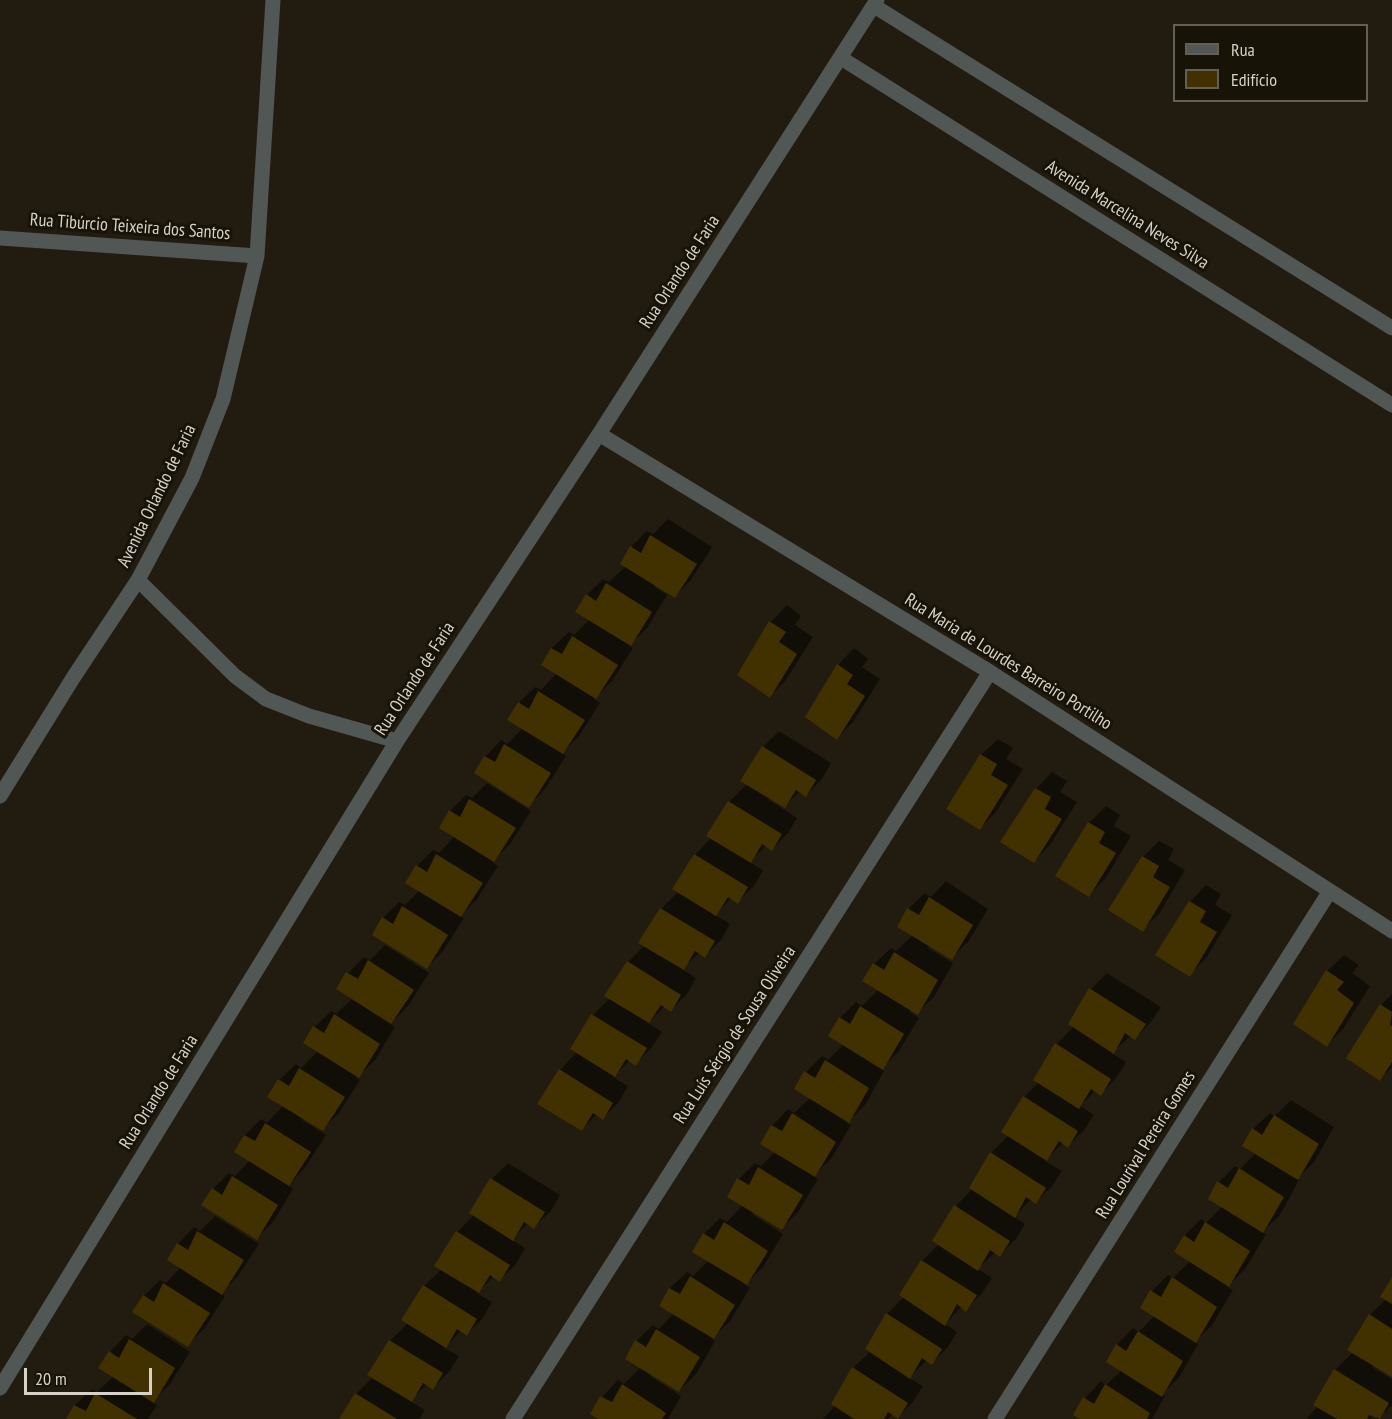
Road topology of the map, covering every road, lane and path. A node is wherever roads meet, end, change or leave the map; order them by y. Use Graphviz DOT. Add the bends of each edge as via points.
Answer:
graph roads {
  1 [pos="273,0"];
  2 [pos="875,3"];
  3 [pos="841,58"];
  4 [pos="0,238"];
  5 [pos="257,255"];
  6 [pos="1392,328"];
  7 [pos="1392,405"];
  8 [pos="599,434"];
  9 [pos="138,580"];
  10 [pos="990,672"];
  11 [pos="397,741"];
  12 [pos="0,796"];
  13 [pos="1330,891"];
  14 [pos="1392,931"];
  15 [pos="0,1388"];
  16 [pos="513,1419"];
  17 [pos="994,1419"];
  1 -- 5 [label="street, Avenida Orlando de Faria"];
  2 -- 3 [label="street, Rua Orlando de Faria"];
  2 -- 6 [label="street"];
  3 -- 7 [label="street, Avenida Marcelina Neves Silva"];
  3 -- 8 [label="street, Rua Orlando de Faria"];
  4 -- 5 [label="street, Rua Tibúrcio Teixeira dos Santos"];
  5 -- 9 [label="street, Avenida Orlando de Faria" via="224,399 192,478"];
  8 -- 10 [label="street, Rua Maria de Lourdes Barreiro Portilho"];
  8 -- 11 [label="street, Rua Orlando de Faria"];
  9 -- 11 [label="street" via="235,676 266,699 309,716"];
  9 -- 12 [label="street, Avenida Orlando de Faria"];
  10 -- 13 [label="street, Rua Maria de Lourdes Barreiro Portilho"];
  10 -- 16 [label="street, Rua Luís Sérgio de Sousa Oliveira"];
  11 -- 15 [label="street, Rua Orlando de Faria"];
  13 -- 14 [label="street, Rua Maria de Lourdes Barreiro Portilho"];
  13 -- 17 [label="street, Rua Lourival Pereira Gomes"];
}
